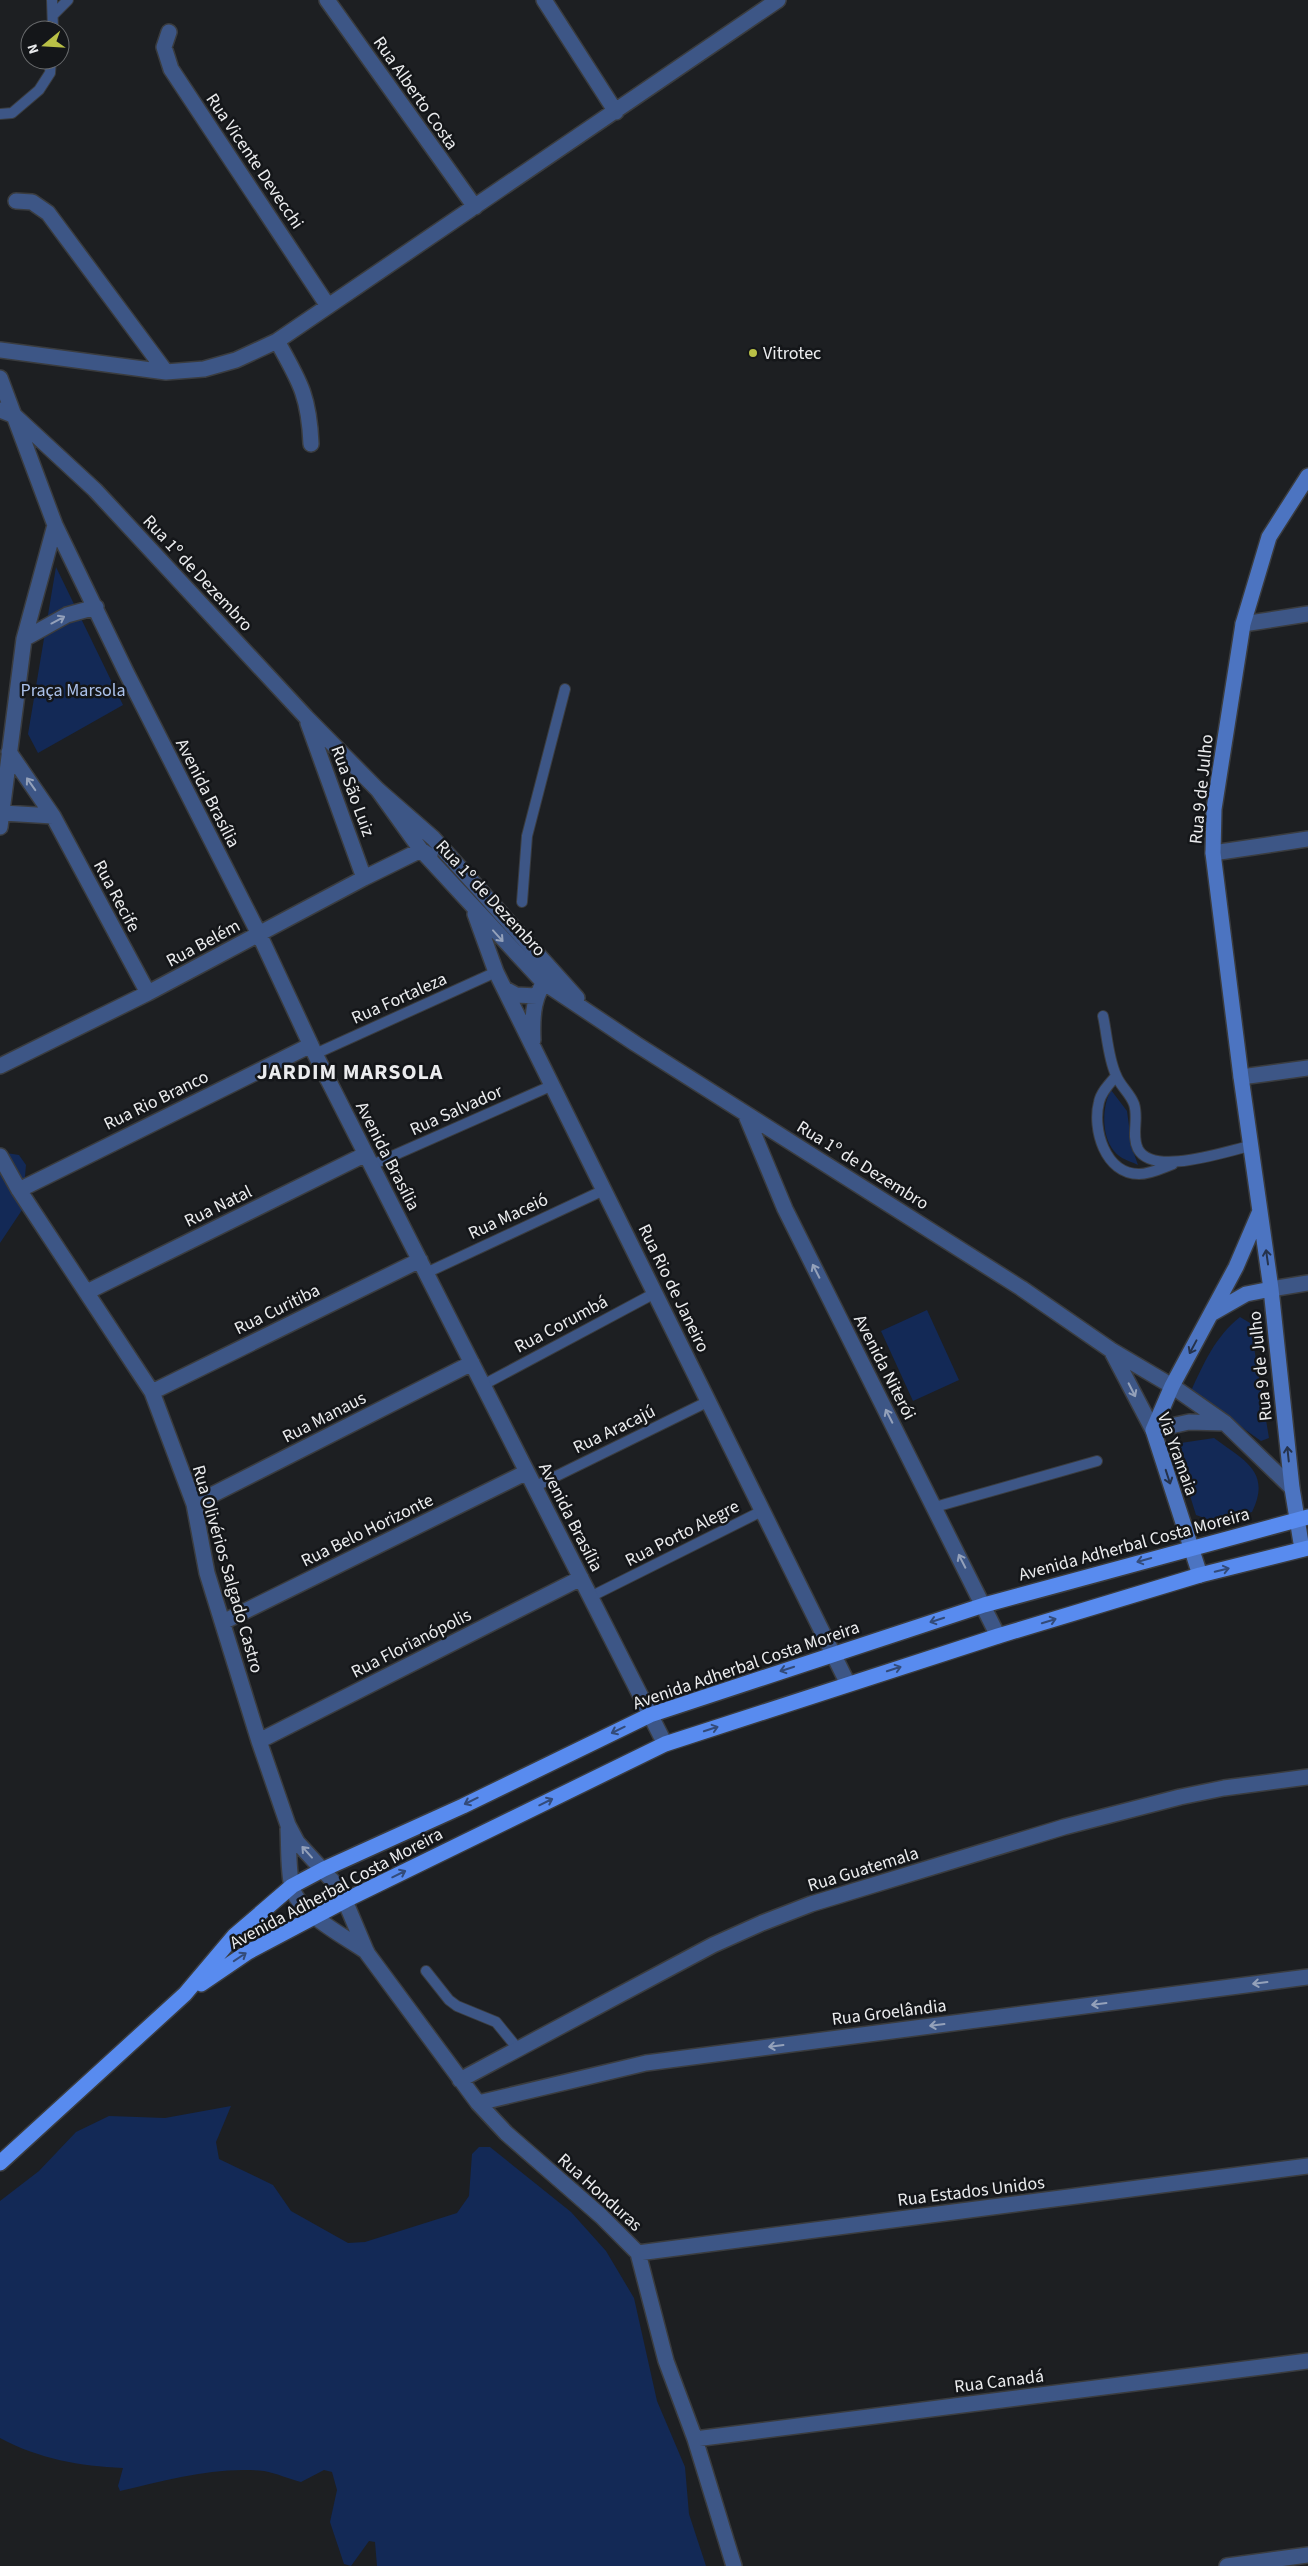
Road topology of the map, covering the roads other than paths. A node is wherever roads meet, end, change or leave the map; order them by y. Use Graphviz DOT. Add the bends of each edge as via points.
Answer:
graph roads {
  1 [pos="52,0"];
  2 [pos="68,0"];
  3 [pos="327,0"];
  4 [pos="544,0"];
  5 [pos="778,0"];
  6 [pos="759,5"];
  7 [pos="53,15"];
  8 [pos="53,20"];
  9 [pos="169,32"];
  10 [pos="50,70"];
  11 [pos="616,112"];
  12 [pos="0,114"];
  13 [pos="16,201"];
  14 [pos="474,207"];
  15 [pos="328,306"];
  16 [pos="277,342"];
  17 [pos="0,350"];
  18 [pos="166,372"];
  19 [pos="0,378"];
  20 [pos="0,410"];
  21 [pos="16,416"];
  22 [pos="311,444"];
  23 [pos="1308,476"];
  24 [pos="55,525"];
  25 [pos="96,607"];
  26 [pos="1308,614"];
  27 [pos="1242,624"];
  28 [pos="24,639"];
  29 [pos="565,689"];
  30 [pos="306,717"];
  31 [pos="9,752"];
  32 [pos="378,790"];
  33 [pos="53,816"];
  34 [pos="1,820"];
  35 [pos="1308,838"];
  36 [pos="421,850"];
  37 [pos="1213,853"];
  38 [pos="364,878"];
  39 [pos="471,881"];
  40 [pos="522,902"];
  41 [pos="472,906"];
  42 [pos="259,934"];
  43 [pos="496,972"];
  44 [pos="545,983"];
  45 [pos="505,989"];
  46 [pos="148,993"];
  47 [pos="1103,1016"];
  48 [pos="534,1046"];
  49 [pos="313,1049"];
  50 [pos="0,1066"];
  51 [pos="1308,1068"];
  52 [pos="1116,1076"];
  53 [pos="1240,1077"];
  54 [pos="553,1086"];
  55 [pos="745,1113"];
  56 [pos="1250,1146"];
  57 [pos="0,1156"];
  58 [pos="369,1159"];
  59 [pos="1176,1163"];
  60 [pos="19,1190"];
  61 [pos="604,1190"];
  62 [pos="1260,1209"];
  63 [pos="423,1266"];
  64 [pos="1308,1283"];
  65 [pos="1271,1290"];
  66 [pos="87,1292"];
  67 [pos="655,1293"];
  68 [pos="1210,1314"];
  69 [pos="1111,1350"];
  70 [pos="472,1363"];
  71 [pos="483,1385"];
  72 [pos="1172,1386"];
  73 [pos="152,1392"];
  74 [pos="709,1401"];
  75 [pos="1225,1423"];
  76 [pos="1153,1430"];
  77 [pos="1098,1461"];
  78 [pos="527,1472"];
  79 [pos="534,1487"];
  80 [pos="1292,1488"];
  81 [pos="194,1504"];
  82 [pos="934,1507"];
  83 [pos="762,1511"];
  84 [pos="1302,1518"];
  85 [pos="1191,1547"];
  86 [pos="1305,1549"];
  87 [pos="1200,1575"];
  88 [pos="580,1578"];
  89 [pos="590,1597"];
  90 [pos="984,1605"];
  91 [pos="223,1622"];
  92 [pos="998,1636"];
  93 [pos="833,1654"];
  94 [pos="848,1684"];
  95 [pos="650,1715"];
  96 [pos="259,1741"];
  97 [pos="665,1744"];
  98 [pos="1308,1777"];
  99 [pos="288,1825"];
  100 [pos="324,1869"];
  101 [pos="292,1886"];
  102 [pos="346,1900"];
  103 [pos="315,1916"];
  104 [pos="367,1953"];
  105 [pos="426,1971"];
  106 [pos="1308,1977"];
  107 [pos="185,1994"];
  108 [pos="518,2049"];
  109 [pos="460,2080"];
  110 [pos="478,2103"];
  111 [pos="0,2163"];
  112 [pos="1308,2166"];
  113 [pos="638,2253"];
  114 [pos="1308,2361"];
  115 [pos="695,2439"];
  116 [pos="1308,2555"];
  117 [pos="1286,2562"];
  118 [pos="734,2566"];
  119 [pos="1227,2566"];
  1 -- 7 [label="lane"];
  2 -- 7 [label="lane"];
  3 -- 14 [label="street, Rua Alberto Costa"];
  4 -- 11 [label="street"];
  5 -- 6 [label="street"];
  6 -- 11 [label="street"];
  7 -- 8 [label="lane"];
  9 -- 15 [label="street, Rua Vicente Devecchi" via="164,47 171,69"];
  10 -- 12 [label="lane" via="39,90 12,113"];
  11 -- 14 [label="street"];
  13 -- 18 [label="street" via="32,202 48,214"];
  14 -- 15 [label="street"];
  15 -- 16 [label="street"];
  16 -- 18 [label="street" via="236,360 204,369"];
  16 -- 22 [label="street" via="305,392"];
  17 -- 18 [label="street"];
  19 -- 21 [label="street, Rua 1º de Dezembro"];
  20 -- 21 [label="street"];
  21 -- 24 [label="street, Avenida Brasília"];
  21 -- 30 [label="street, Rua 1º de Dezembro" via="95,490"];
  23 -- 27 [label="main road, Rua 9 de Julho" via="1269,536"];
  24 -- 25 [label="street, Avenida Brasília"];
  24 -- 28 [label="street"];
  28 -- 25 [label="street, one-way" via="67,615"];
  25 -- 42 [label="street, Avenida Brasília"];
  26 -- 27 [label="street"];
  27 -- 37 [label="main road, Rua 9 de Julho" via="1214,808"];
  28 -- 31 [label="street"];
  29 -- 40 [label="lane" via="527,836"];
  30 -- 32 [label="street, Rua 1º de Dezembro"];
  30 -- 38 [label="street, Rua São Luiz"];
  33 -- 31 [label="street, Rua Recife, one-way"];
  31 -- 34 [label="street"];
  32 -- 36 [label="street, Rua 1º de Dezembro"];
  32 -- 39 [label="street, Rua 1º de Dezembro" via="433,838"];
  33 -- 34 [label="street"];
  33 -- 46 [label="street, Rua Recife"];
  35 -- 37 [label="street"];
  36 -- 38 [label="street, Rua Belém"];
  36 -- 39 [label="street"];
  36 -- 41 [label="street, Rua 1º de Dezembro"];
  37 -- 53 [label="main road, Rua 9 de Julho"];
  38 -- 42 [label="street, Rua Belém"];
  39 -- 44 [label="street, Rua 1º de Dezembro"];
  41 -- 43 [label="street, Rua Rio de Janeiro"];
  41 -- 44 [label="street, Rua 1º de Dezembro, one-way"];
  42 -- 46 [label="street, Rua Belém"];
  42 -- 49 [label="street, Avenida Brasília"];
  43 -- 45 [label="street, Rua Rio de Janeiro"];
  43 -- 49 [label="lane, Rua Fortaleza"];
  44 -- 45 [label="street" via="516,994"];
  44 -- 48 [label="street" via="533,1007"];
  44 -- 55 [label="street, Rua 1º de Dezembro"];
  45 -- 48 [label="street, Rua Rio de Janeiro"];
  46 -- 50 [label="street, Rua Belém"];
  47 -- 52 [label="lane"];
  48 -- 54 [label="street, Rua Rio de Janeiro"];
  49 -- 58 [label="street, Avenida Brasília"];
  49 -- 60 [label="street, Rua Rio Branco"];
  51 -- 53 [label="street"];
  52 -- 59 [label="lane" via="1134,1104 1137,1148 1152,1160"];
  52 -- 59 [label="lane" via="1102,1094 1098,1110 1103,1148 1123,1171 1138,1174"];
  53 -- 56 [label="main road, Rua 9 de Julho"];
  54 -- 58 [label="lane, Rua Salvador"];
  54 -- 61 [label="street, Rua Rio de Janeiro"];
  55 -- 69 [label="street, Rua 1º de Dezembro" via="1021,1288"];
  82 -- 55 [label="street, Avenida Niterói, one-way" via="785,1209"];
  56 -- 59 [label="lane"];
  56 -- 62 [label="main road, Rua 9 de Julho"];
  57 -- 60 [label="street, Rua Olivérios Salgado Castro"];
  58 -- 63 [label="street, Avenida Brasília"];
  58 -- 66 [label="street, Rua Natal"];
  60 -- 66 [label="street, Rua Olivérios Salgado Castro"];
  61 -- 63 [label="lane, Rua Maceió"];
  61 -- 67 [label="street, Rua Rio de Janeiro"];
  65 -- 62 [label="main road, Rua 9 de Julho, one-way"];
  62 -- 68 [label="main road" via="1236,1267"];
  63 -- 70 [label="street, Avenida Brasília"];
  63 -- 73 [label="street, Rua Curitiba"];
  64 -- 65 [label="street"];
  65 -- 68 [label="main road" via="1246,1294"];
  80 -- 65 [label="main road, Rua 9 de Julho, one-way"];
  66 -- 73 [label="street, Rua Olivérios Salgado Castro"];
  67 -- 71 [label="lane, Rua Corumbá"];
  67 -- 74 [label="street, Rua Rio de Janeiro"];
  68 -- 72 [label="main road, one-way"];
  69 -- 72 [label="street, Rua 1º de Dezembro"];
  69 -- 76 [label="street, Via Yramaia, one-way"];
  70 -- 71 [label="street, Avenida Brasília"];
  70 -- 81 [label="street, Rua Manaus"];
  71 -- 78 [label="street, Avenida Brasília"];
  72 -- 75 [label="street, Rua 1º de Dezembro"];
  72 -- 76 [label="main road"];
  73 -- 81 [label="street, Rua Olivérios Salgado Castro"];
  74 -- 79 [label="lane, Rua Aracajú"];
  74 -- 83 [label="street, Rua Rio de Janeiro"];
  75 -- 76 [label="street" via="1189,1422"];
  75 -- 80 [label="street, Rua 1º de Dezembro"];
  76 -- 85 [label="main road, Via Yramaia, one-way"];
  77 -- 82 [label="lane"];
  78 -- 79 [label="street, Avenida Brasília"];
  78 -- 91 [label="street, Rua Belo Horizonte"];
  79 -- 88 [label="street, Avenida Brasília"];
  80 -- 84 [label="main road, Rua 9 de Julho"];
  81 -- 91 [label="street, Rua Olivérios Salgado Castro" via="207,1573"];
  90 -- 82 [label="street, Avenida Niterói, one-way"];
  83 -- 89 [label="lane, Rua Porto Alegre"];
  83 -- 93 [label="street, Rua Rio de Janeiro"];
  84 -- 85 [label="main road, Avenida Adherbal Costa Moreira"];
  84 -- 86 [label="main road, Rua 9 de Julho"];
  85 -- 87 [label="main road, Via Yramaia"];
  85 -- 90 [label="main road, Avenida Adherbal Costa Moreira, one-way"];
  87 -- 86 [label="main road, Avenida Adherbal Costa Moreira, one-way"];
  92 -- 87 [label="main road, Avenida Adherbal Costa Moreira, one-way"];
  88 -- 89 [label="street, Avenida Brasília"];
  88 -- 96 [label="street, Rua Florianópolis"];
  89 -- 95 [label="street, Avenida Brasília"];
  90 -- 92 [label="street, Avenida Niterói"];
  90 -- 93 [label="main road, Avenida Adherbal Costa Moreira, one-way"];
  91 -- 96 [label="street, Rua Olivérios Salgado Castro"];
  94 -- 92 [label="main road, Avenida Adherbal Costa Moreira, one-way"];
  93 -- 94 [label="street, Rua Rio de Janeiro"];
  93 -- 95 [label="main road, Avenida Adherbal Costa Moreira, one-way"];
  97 -- 94 [label="main road, Avenida Adherbal Costa Moreira, one-way"];
  95 -- 97 [label="street, Avenida Brasília"];
  95 -- 100 [label="main road, Avenida Adherbal Costa Moreira, one-way"];
  96 -- 99 [label="street, Rua Olivérios Salgado Castro"];
  102 -- 97 [label="main road, Avenida Adherbal Costa Moreira, one-way"];
  98 -- 108 [label="street, Rua Guatemala" via="1180,1797 1064,1827 811,1904 713,1945"];
  100 -- 99 [label="street, one-way" via="298,1842"];
  99 -- 101 [label="street"];
  100 -- 101 [label="main road, Avenida Adherbal Costa Moreira"];
  100 -- 102 [label="street"];
  101 -- 103 [label="street" via="298,1900"];
  101 -- 107 [label="main road, Avenida Adherbal Costa Moreira" via="234,1936"];
  102 -- 103 [label="main road, Avenida Adherbal Costa Moreira"];
  102 -- 104 [label="street"];
  103 -- 104 [label="street"];
  107 -- 103 [label="main road, Avenida Adherbal Costa Moreira, one-way" via="248,1952"];
  104 -- 109 [label="street, Rua Honduras"];
  105 -- 108 [label="lane" via="456,2006 496,2022"];
  106 -- 110 [label="street, Rua Groelândia, one-way" via="646,2063"];
  107 -- 111 [label="main road"];
  108 -- 109 [label="street, Rua Guatemala"];
  109 -- 110 [label="street, Rua Honduras"];
  110 -- 113 [label="street, Rua Honduras" via="506,2133 602,2216"];
  112 -- 113 [label="street, Rua Estados Unidos"];
  113 -- 115 [label="street, Rua Honduras" via="666,2361"];
  114 -- 115 [label="street, Rua Canadá"];
  115 -- 118 [label="street, Rua Honduras"];
  116 -- 117 [label="street"];
  117 -- 119 [label="street"];
}
